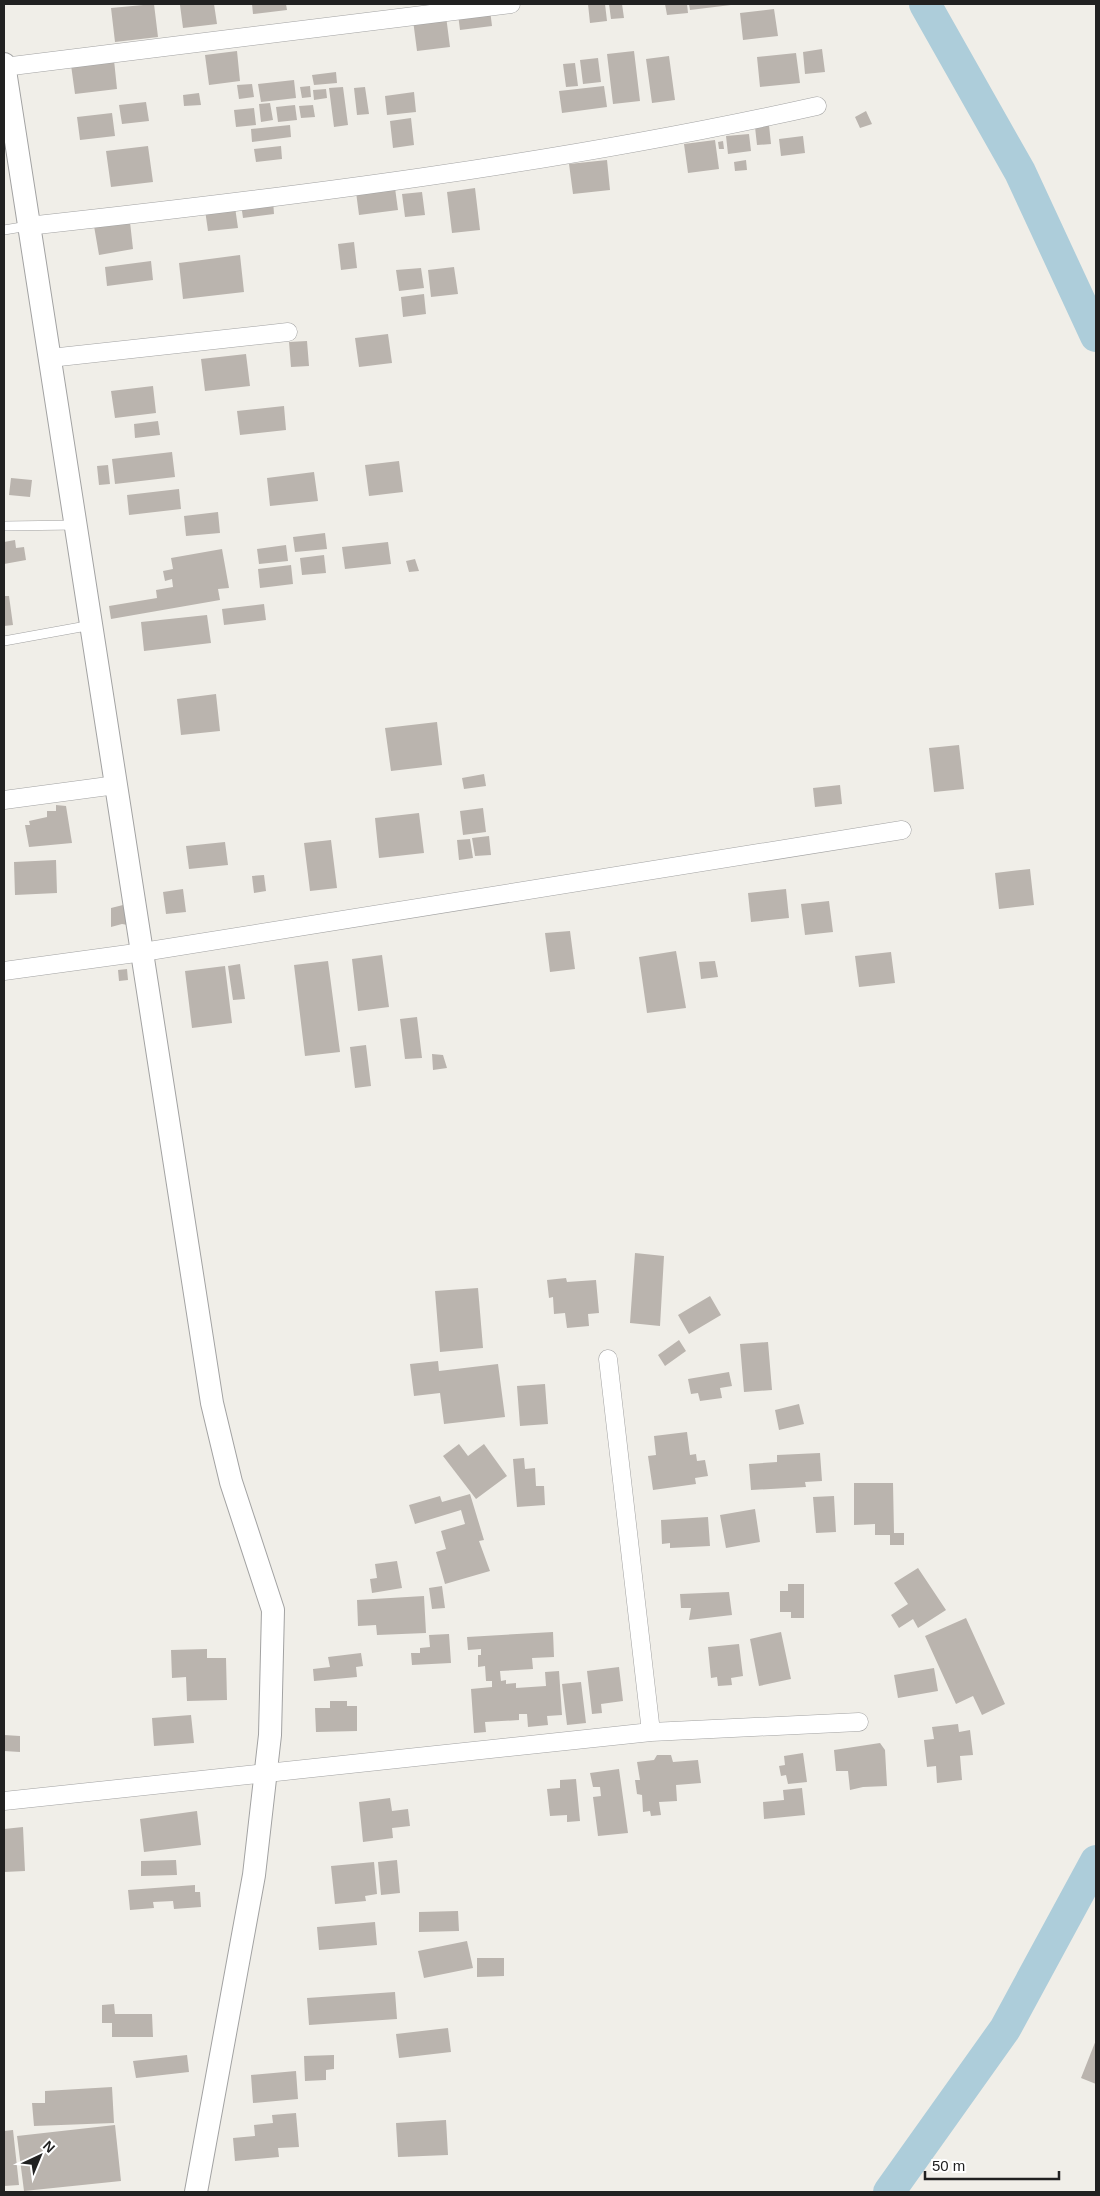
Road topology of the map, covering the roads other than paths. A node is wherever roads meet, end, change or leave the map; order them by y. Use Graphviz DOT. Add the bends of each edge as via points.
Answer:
graph roads {
  1 [pos="511,4"];
  2 [pos="4,66"];
  3 [pos="817,106"];
  4 [pos="28,226"];
  5 [pos="4,230"];
  6 [pos="288,332"];
  7 [pos="50,358"];
  8 [pos="76,525"];
  9 [pos="4,526"];
  10 [pos="92,625"];
  11 [pos="4,641"];
  12 [pos="116,785"];
  13 [pos="4,800"];
  14 [pos="902,830"];
  15 [pos="142,952"];
  16 [pos="4,971"];
  17 [pos="608,1359"];
  18 [pos="859,1722"];
  19 [pos="651,1732"];
  20 [pos="266,1772"];
  21 [pos="4,1801"];
  22 [pos="196,2192"];
  1 -- 2 [label="street"];
  2 -- 4 [label="street"];
  3 -- 4 [label="street" via="680,135 469,169 201,207"];
  4 -- 5 [label="lane"];
  4 -- 7 [label="street"];
  6 -- 7 [label="street"];
  7 -- 8 [label="street"];
  8 -- 9 [label="lane"];
  8 -- 10 [label="street"];
  10 -- 11 [label="lane"];
  10 -- 12 [label="street"];
  12 -- 13 [label="street"];
  12 -- 15 [label="street"];
  14 -- 15 [label="street"];
  15 -- 16 [label="street"];
  15 -- 20 [label="street" via="212,1403 231,1482 273,1610"];
  17 -- 19 [label="street"];
  18 -- 19 [label="street"];
  19 -- 20 [label="street"];
  20 -- 21 [label="street"];
  20 -- 22 [label="street" via="254,1875"];
}
